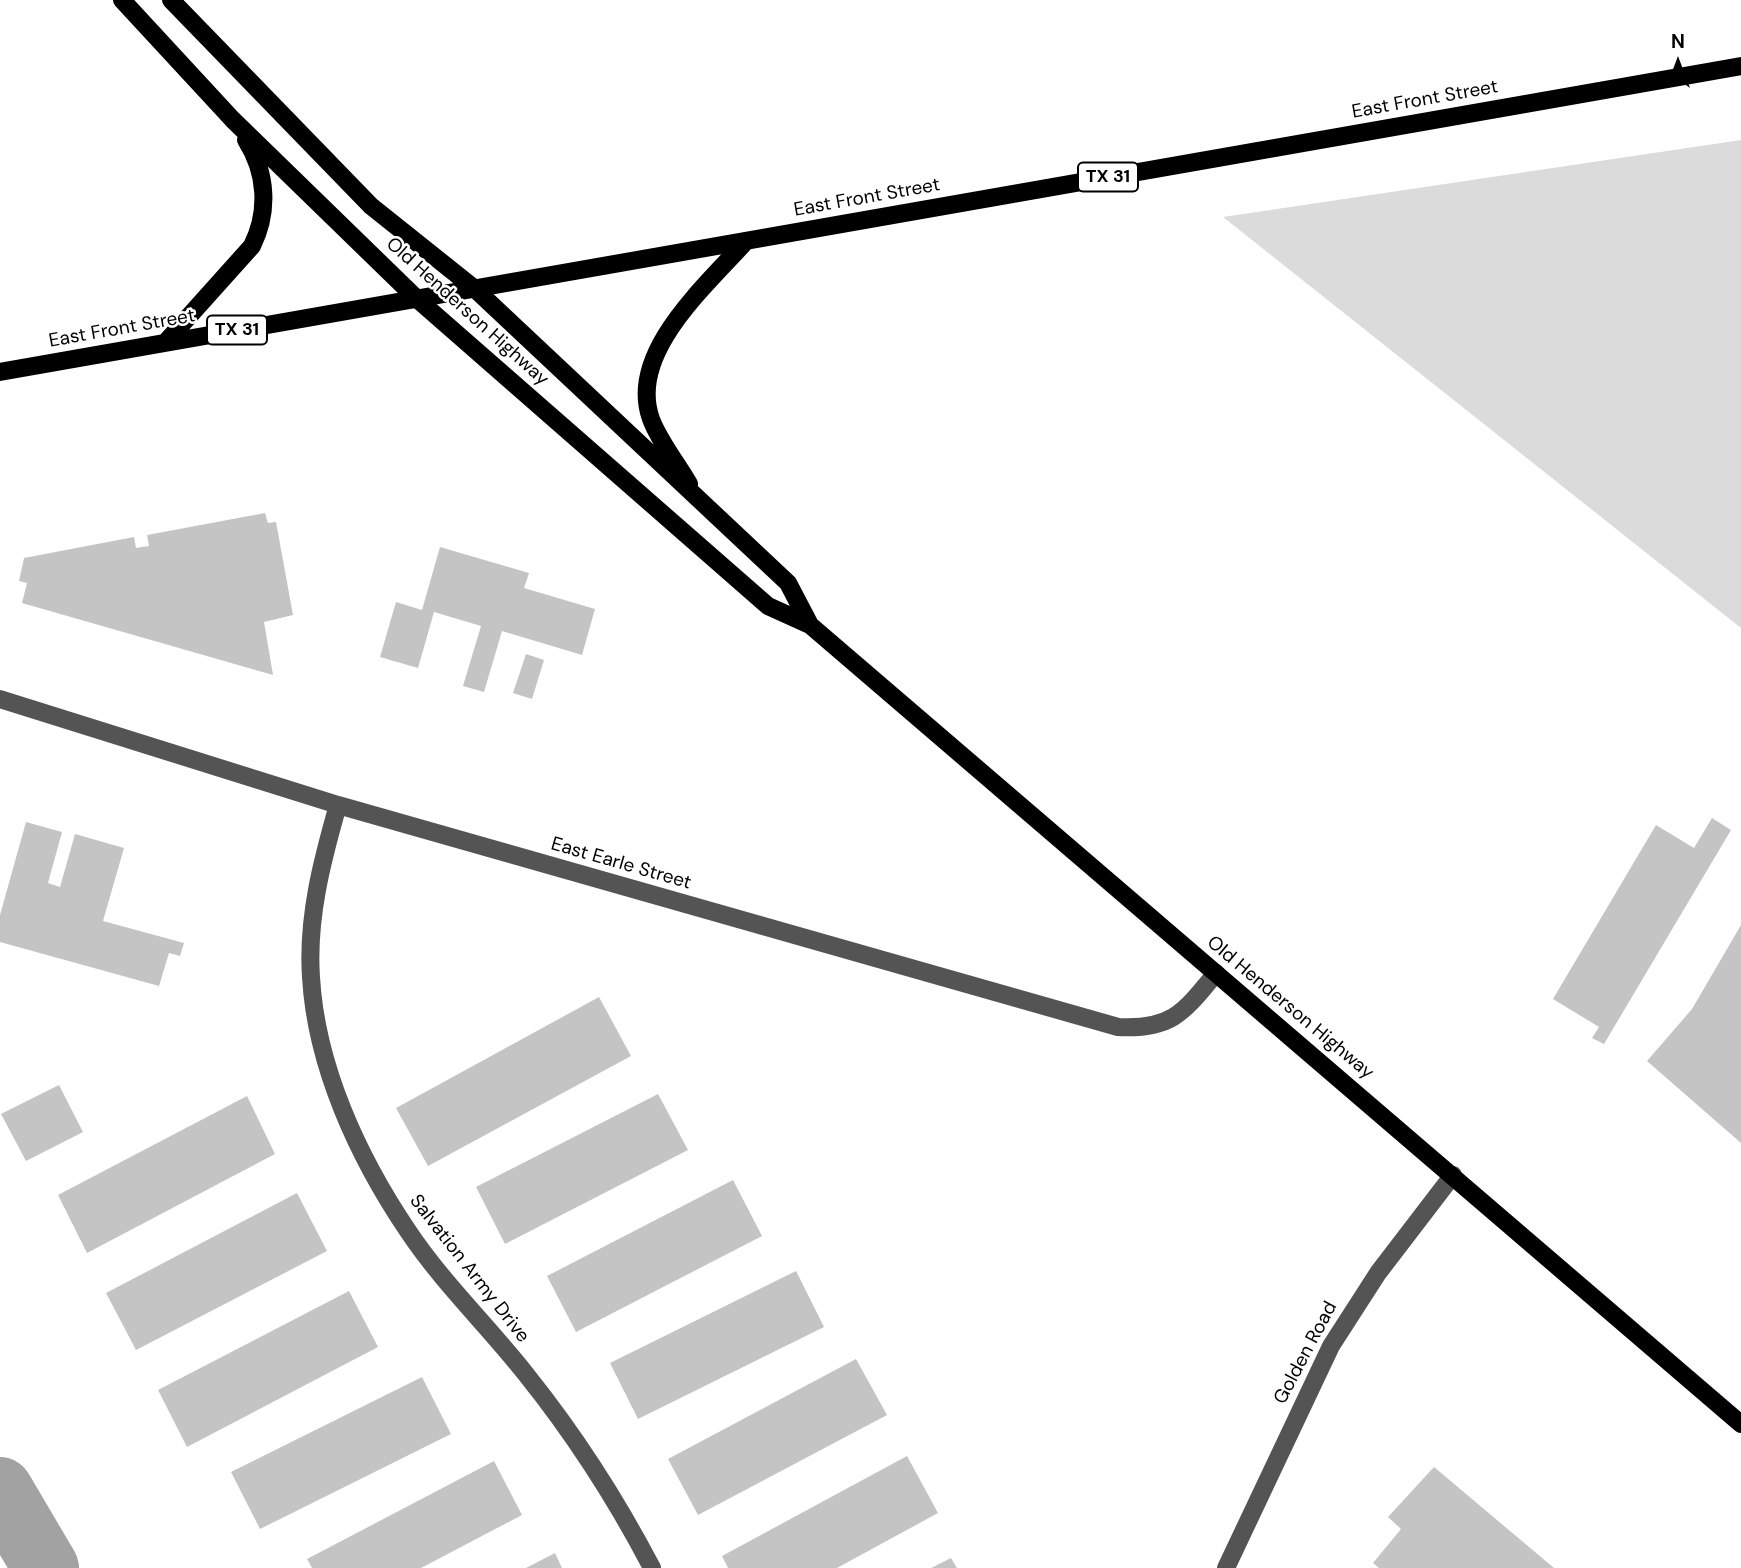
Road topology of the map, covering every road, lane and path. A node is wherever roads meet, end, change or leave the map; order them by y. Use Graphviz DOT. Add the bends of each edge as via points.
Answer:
graph roads {
  1 [pos="122,0"];
  2 [pos="171,0"];
  3 [pos="1741,66"];
  4 [pos="233,120"];
  5 [pos="746,241"];
  6 [pos="475,289"];
  7 [pos="416,298"];
  8 [pos="165,343"];
  9 [pos="0,372"];
  10 [pos="702,505"];
  11 [pos="810,625"];
  12 [pos="0,699"];
  13 [pos="338,805"];
  14 [pos="1216,973"];
  15 [pos="1453,1175"];
  16 [pos="1741,1424"];
  17 [pos="652,1568"];
  18 [pos="1226,1568"];
  1 -- 4 [label="main road, Old Henderson Highway"];
  2 -- 6 [label="main road, Old Henderson Highway" via="371,206"];
  3 -- 5 [label="main road, East Front Street / TX 31"];
  4 -- 7 [label="main road, Old Henderson Highway"];
  4 -- 8 [label="main road" via="261,171 261,229 252,246"];
  5 -- 6 [label="main road, East Front Street / TX 31"];
  5 -- 10 [label="main road" via="669,330 651,365 647,401 651,420"];
  6 -- 7 [label="main road, East Front Street / TX 31"];
  6 -- 10 [label="main road, Old Henderson Highway"];
  7 -- 8 [label="main road, East Front Street / TX 31"];
  7 -- 11 [label="main road, Old Henderson Highway" via="768,606"];
  8 -- 9 [label="main road, East Front Street / TX 31"];
  10 -- 11 [label="main road, Old Henderson Highway" via="788,583"];
  11 -- 14 [label="main road, Old Henderson Highway"];
  12 -- 13 [label="street, East Earle Street"];
  13 -- 14 [label="street, East Earle Street" via="1118,1027 1161,1026 1175,1019"];
  13 -- 17 [label="street, Salvation Army Drive" via="323,858 311,937 316,1017 337,1095 408,1232 554,1410 629,1524"];
  14 -- 15 [label="main road, Old Henderson Highway"];
  15 -- 16 [label="main road, Old Henderson Highway"];
  15 -- 18 [label="street, Golden Road" via="1378,1273 1331,1346"];
}
